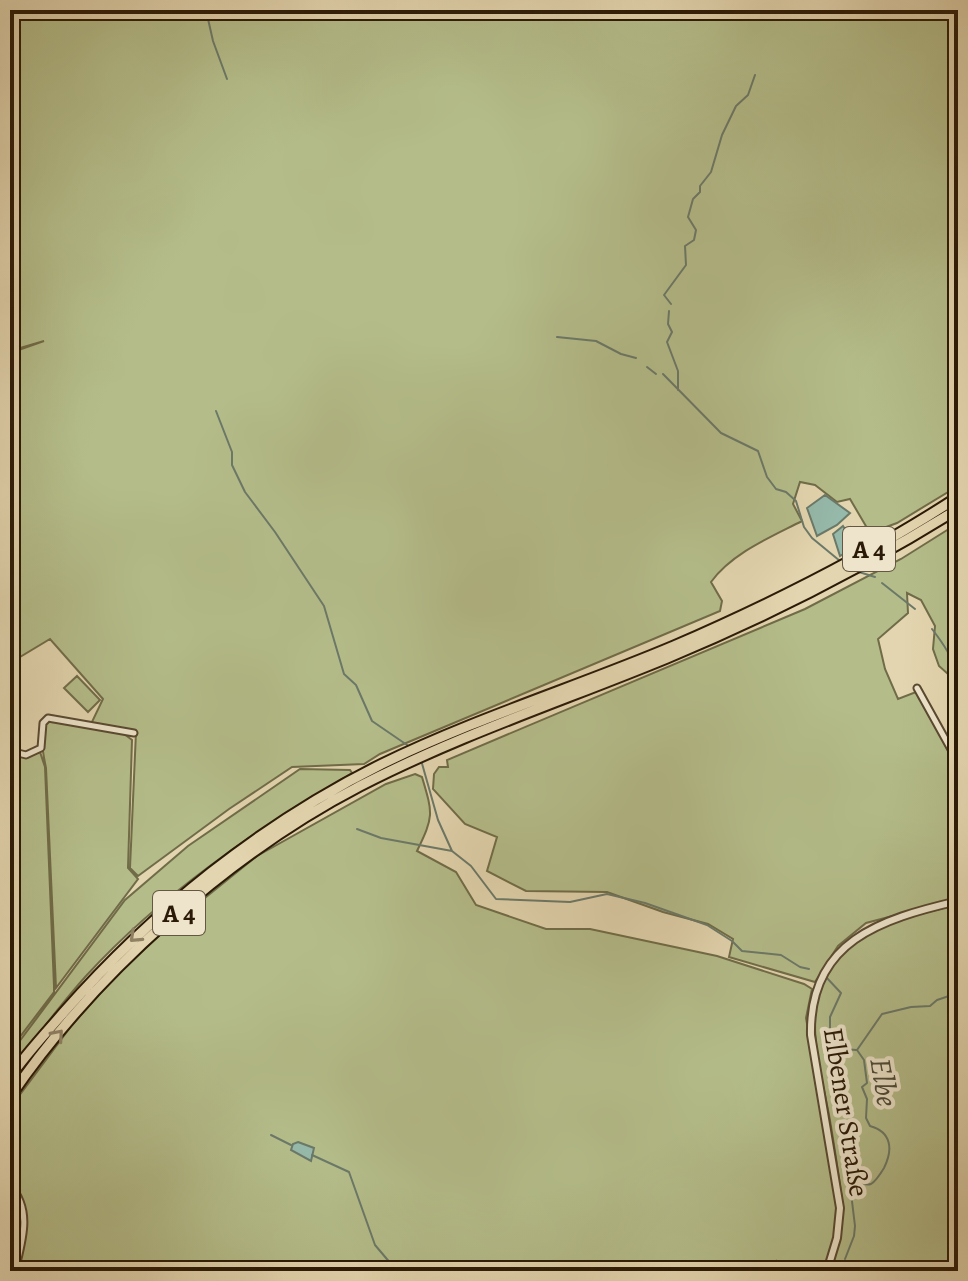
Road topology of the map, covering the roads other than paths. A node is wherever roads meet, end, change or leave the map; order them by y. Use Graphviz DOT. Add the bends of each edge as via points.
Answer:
graph roads {
  1 [pos="957,502"];
  2 [pos="917,688"];
  3 [pos="134,733"];
  4 [pos="10,751"];
  5 [pos="958,762"];
  6 [pos="384,769"];
  7 [pos="958,901"];
  8 [pos="10,1077"];
  9 [pos="10,1097"];
  10 [pos="10,1185"];
  11 [pos="15,1271"];
  12 [pos="827,1271"];
  1 -- 6 [label="highway, A 4" via="785,599"];
  2 -- 5 [label="street"];
  3 -- 4 [label="street" via="48,718 41,748 26,755"];
  6 -- 8 [label="highway, A 4, one-way" via="286,819 153,920 102,968"];
  9 -- 6 [label="highway, A 4, one-way" via="100,987 162,926 274,838"];
  7 -- 12 [label="street, Elbener Straße" via="859,935 839,951 818,987 811,1035 840,1208"];
  10 -- 11 [label="street" via="25,1217"];
}
